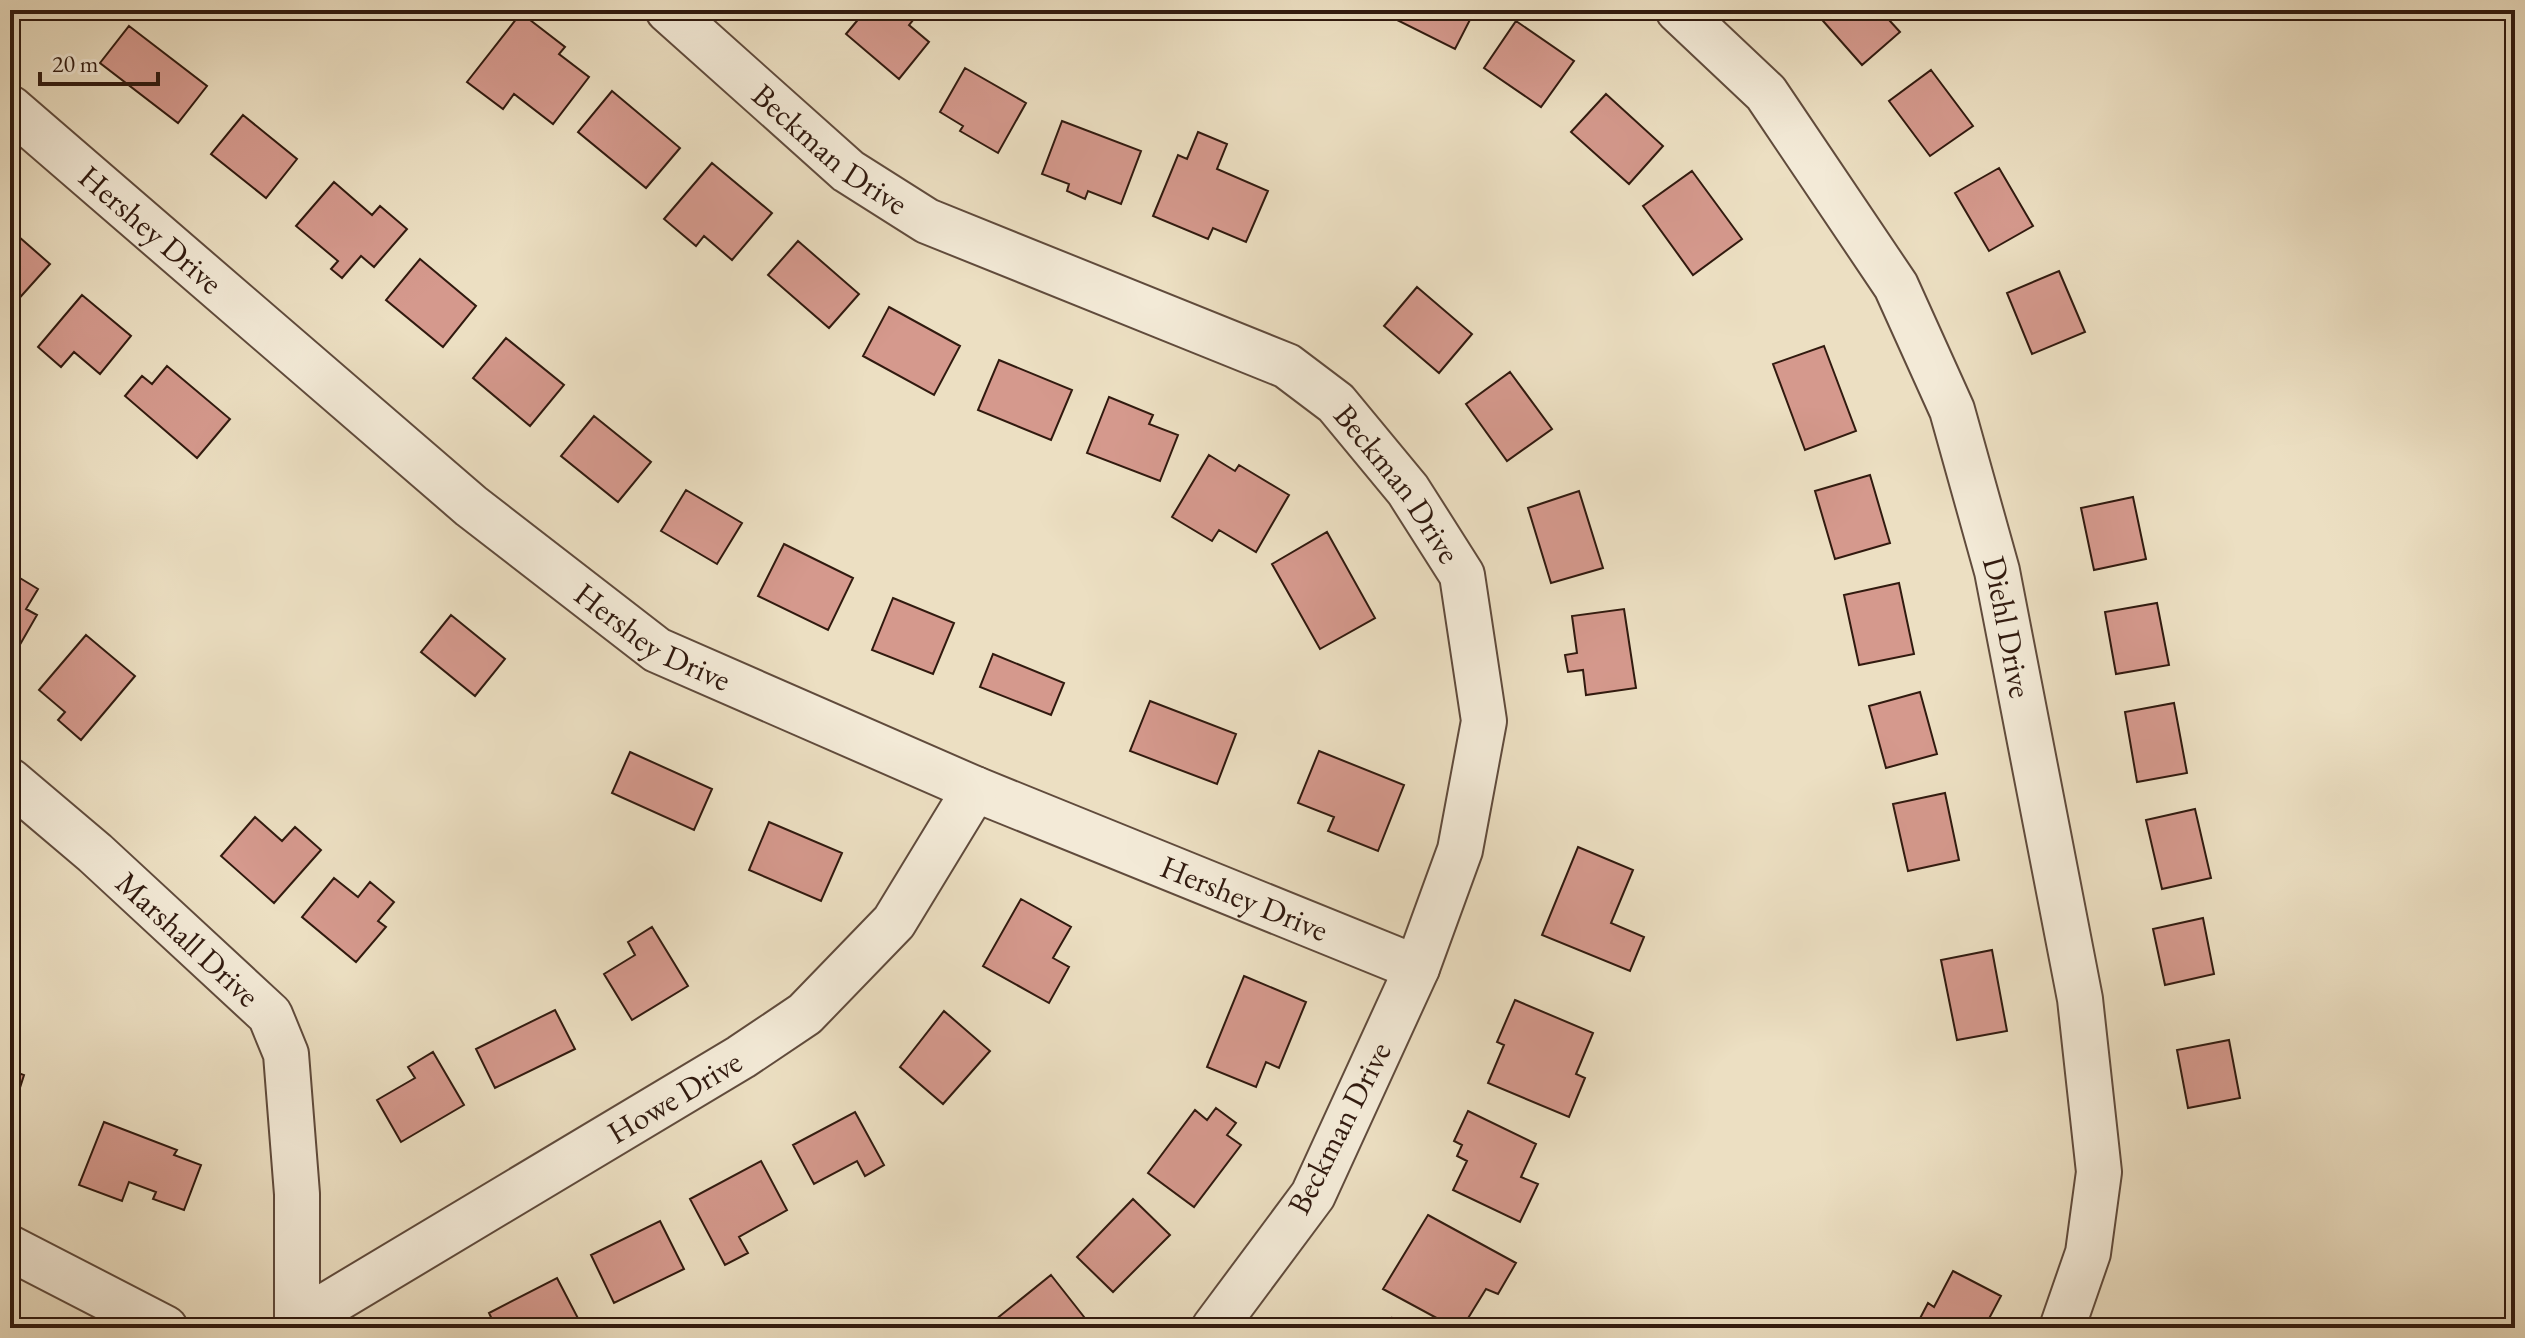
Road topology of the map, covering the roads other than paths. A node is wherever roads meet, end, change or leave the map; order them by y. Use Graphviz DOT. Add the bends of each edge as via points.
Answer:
graph roads {
  1 [pos="668,10"];
  2 [pos="1678,10"];
  3 [pos="10,108"];
  4 [pos="10,781"];
  5 [pos="975,789"];
  6 [pos="1417,968"];
  7 [pos="10,1248"];
  8 [pos="297,1326"];
  9 [pos="165,1328"];
  10 [pos="1214,1328"];
  11 [pos="2062,1328"];
  1 -- 6 [label="street, Beckman Drive" via="848,171 927,221 1287,366 1336,403 1408,490 1462,575 1484,721 1460,850"];
  2 -- 11 [label="street, Diehl Drive" via="1766,93 1896,286 1952,410 1997,571 2080,999 2099,1172 2088,1253"];
  3 -- 5 [label="street, Hershey Drive" via="471,506 657,650"];
  4 -- 8 [label="street, Marshall Drive" via="270,1015 286,1054 297,1194"];
  5 -- 6 [label="street, Hershey Drive"];
  5 -- 8 [label="street, Howe Drive" via="894,922 805,1014"];
  6 -- 10 [label="street, Beckman Drive" via="1313,1195"];
  7 -- 9 [label="street"];
}
